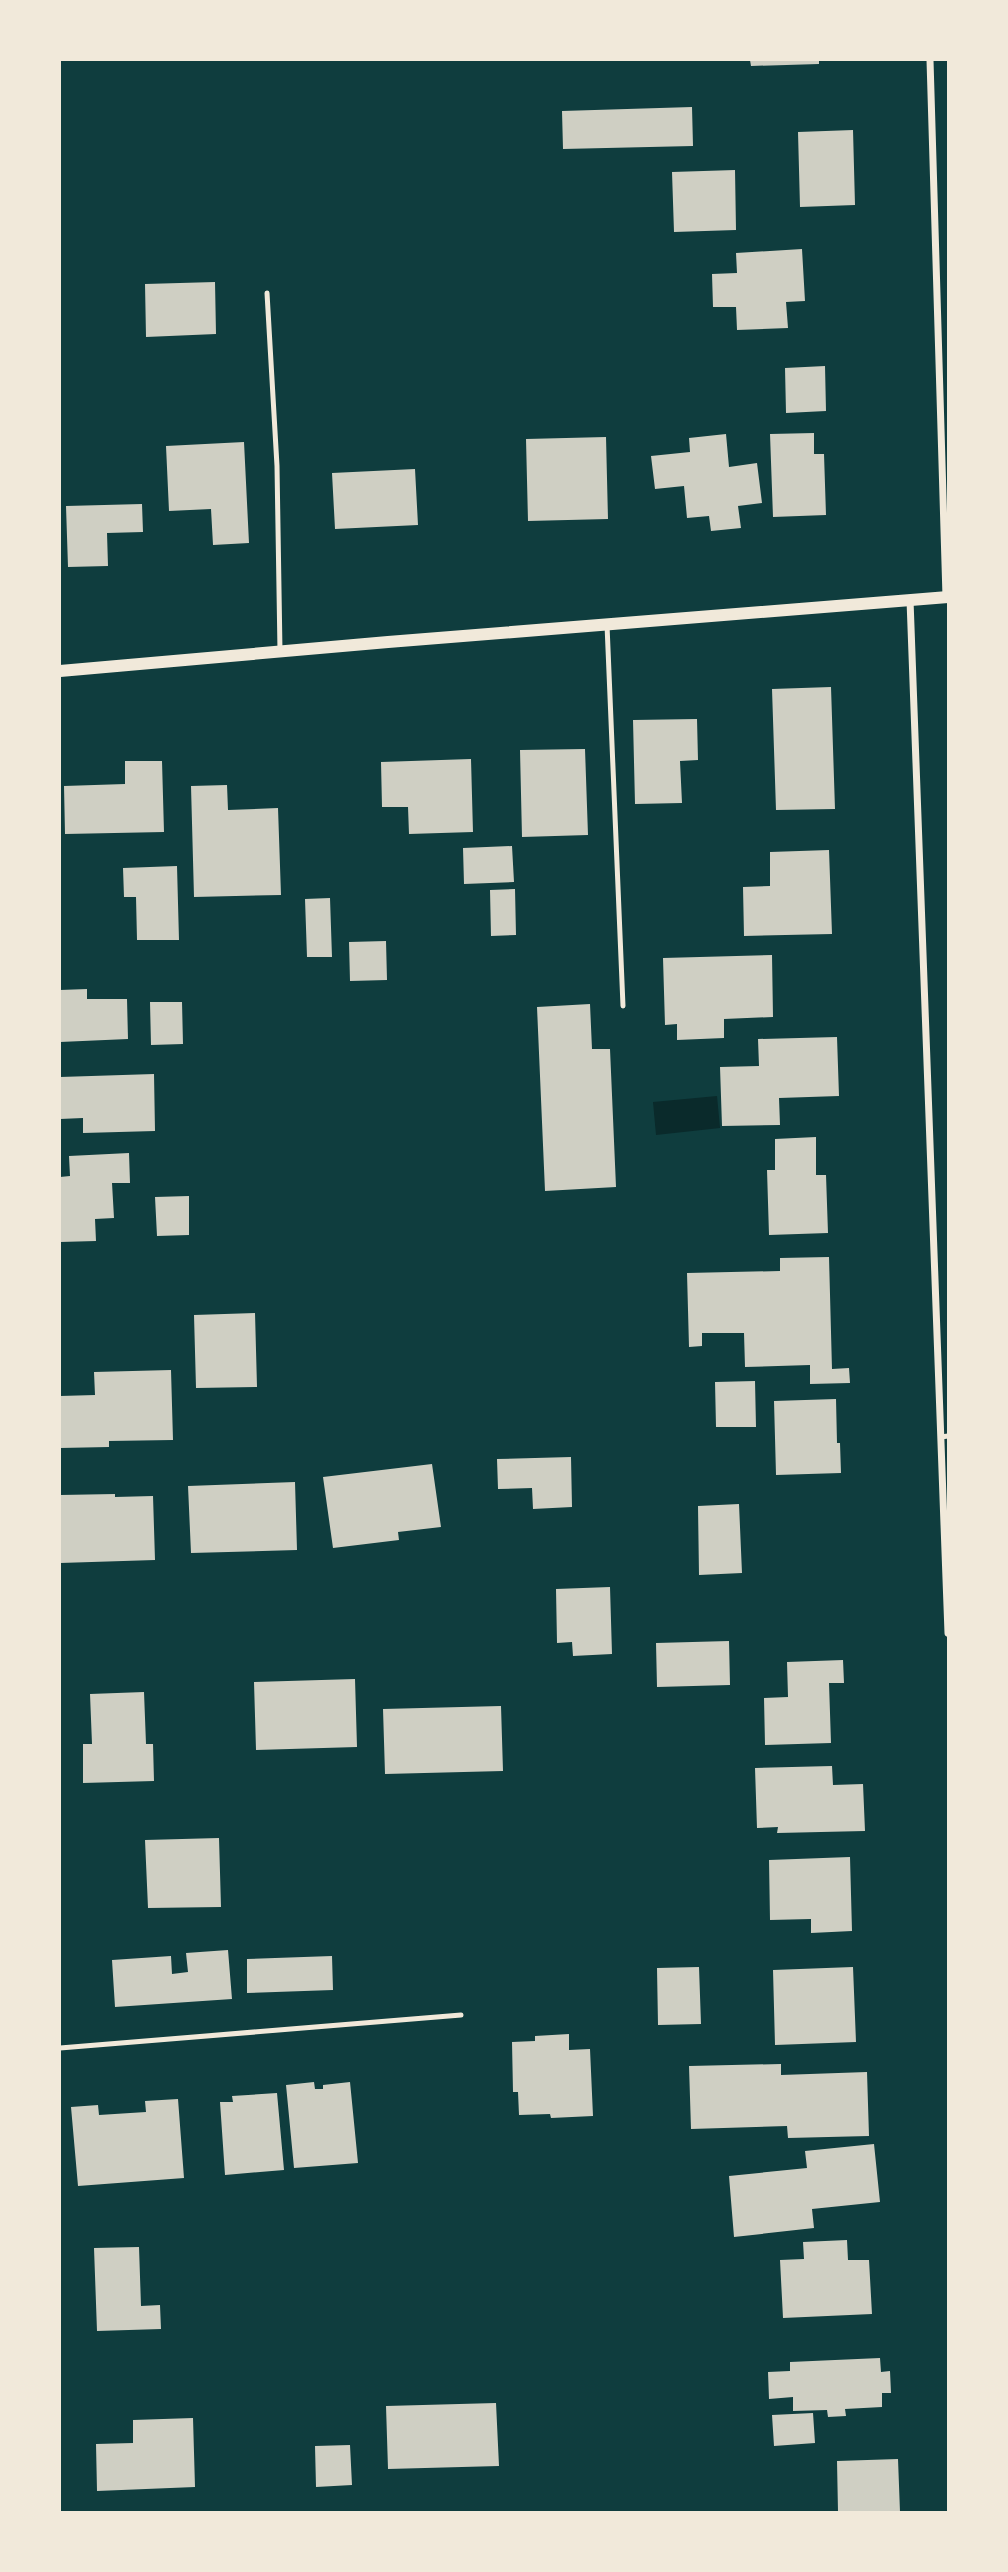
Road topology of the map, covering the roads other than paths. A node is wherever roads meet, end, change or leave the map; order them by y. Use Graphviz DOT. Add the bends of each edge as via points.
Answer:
graph roads {
  1 [pos="930,60"];
  2 [pos="267,293"];
  3 [pos="947,597"];
  4 [pos="910,600"];
  5 [pos="607,625"];
  6 [pos="280,651"];
  7 [pos="60,671"];
  8 [pos="623,1006"];
  9 [pos="945,1437"];
  10 [pos="948,1633"];
  11 [pos="461,2015"];
  12 [pos="60,2048"];
  1 -- 3 [label="street"];
  2 -- 6 [label="lane" via="277,466"];
  3 -- 4 [label="street"];
  4 -- 5 [label="street"];
  4 -- 9 [label="street"];
  5 -- 6 [label="street"];
  5 -- 8 [label="lane"];
  6 -- 7 [label="street"];
  9 -- 10 [label="street"];
  11 -- 12 [label="lane"];
}
